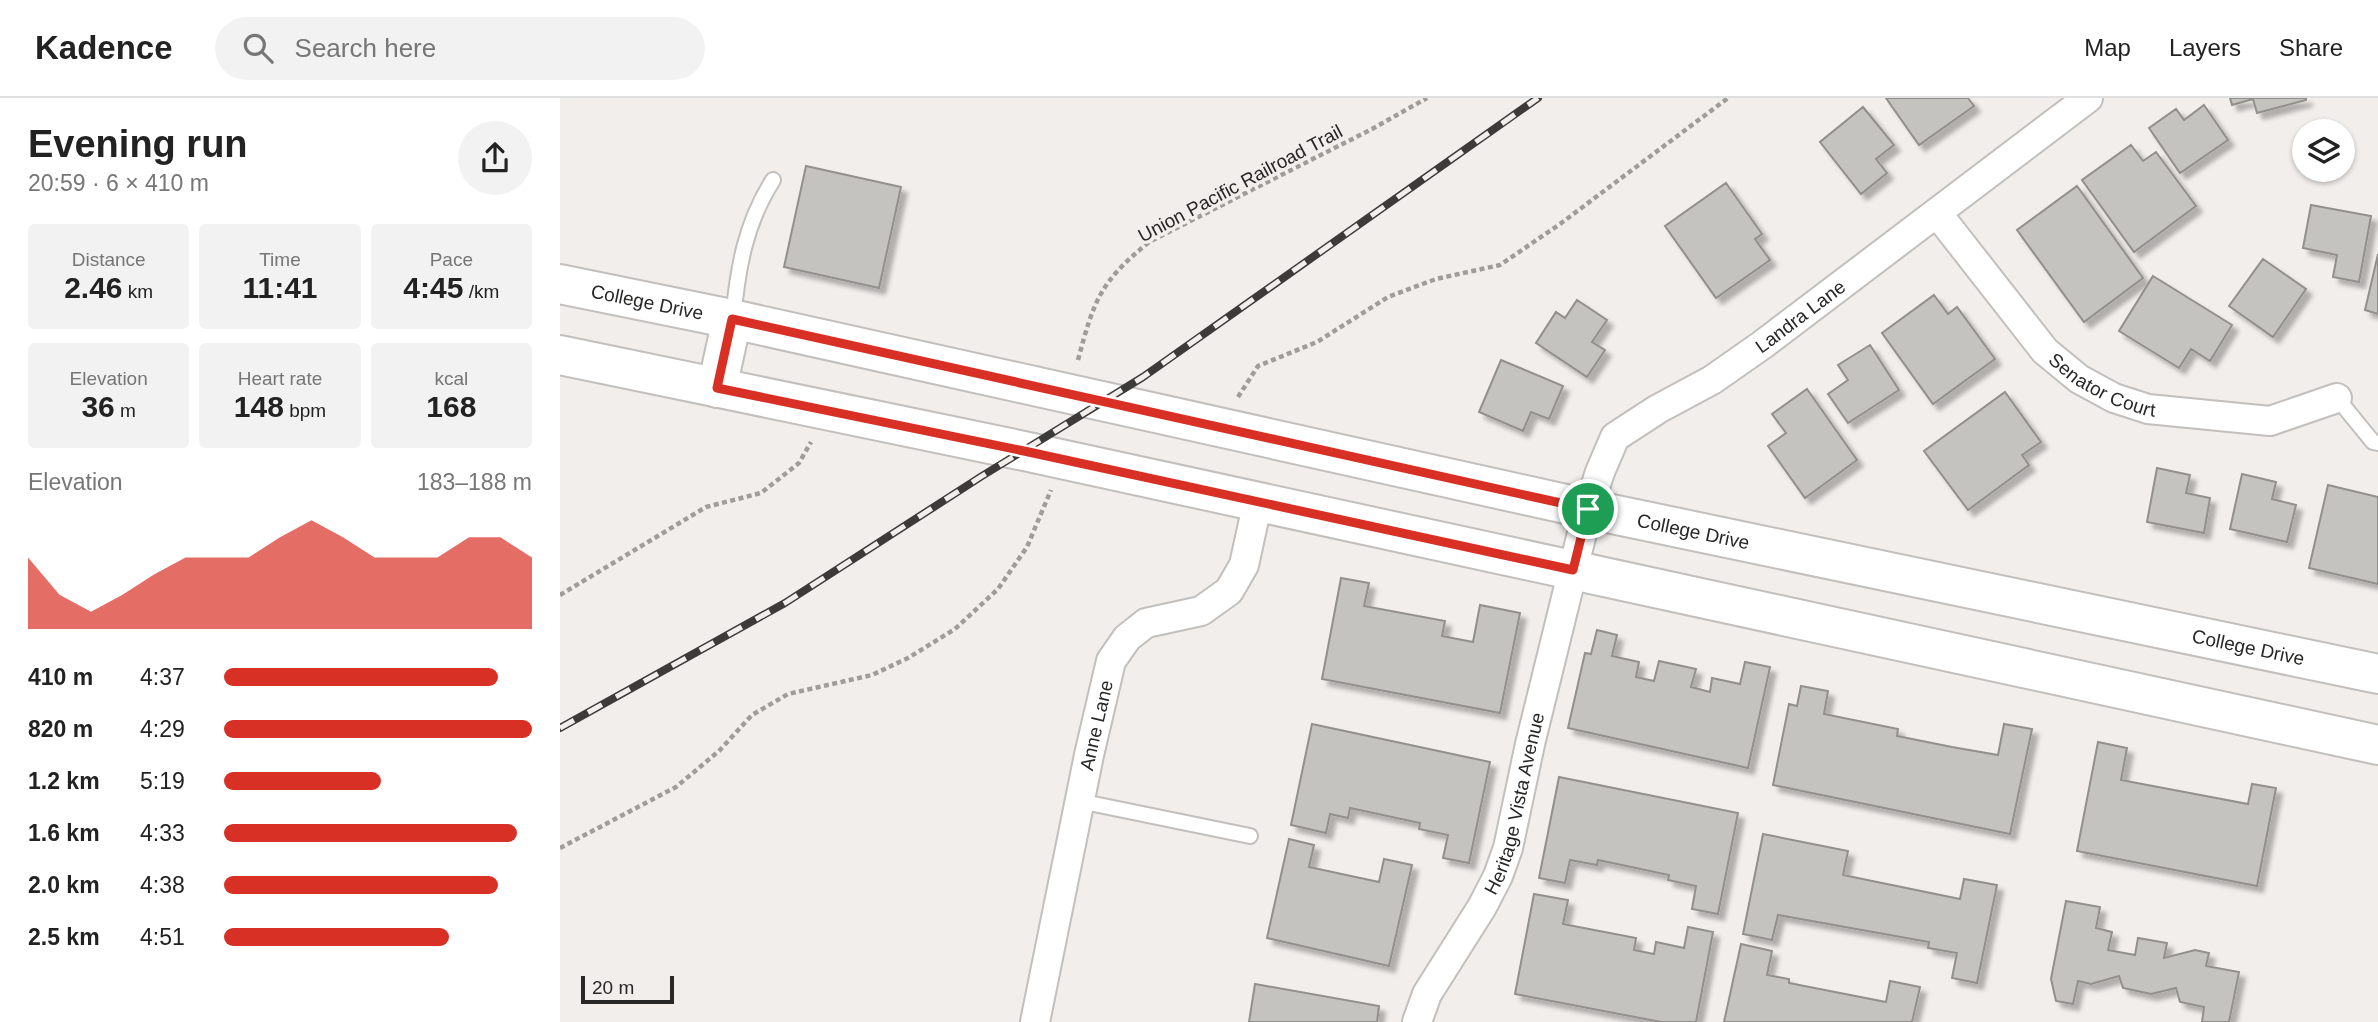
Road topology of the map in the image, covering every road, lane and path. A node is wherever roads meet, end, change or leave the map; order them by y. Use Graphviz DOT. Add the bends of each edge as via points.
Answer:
graph roads {
  1 [pos="1427,98"];
  2 [pos="2088,98"];
  3 [pos="773,180"];
  4 [pos="1937,213"];
  5 [pos="560,284"];
  6 [pos="732,319"];
  7 [pos="560,355"];
  8 [pos="1077,362"];
  9 [pos="717,388"];
  10 [pos="2337,398"];
  11 [pos="812,441"];
  12 [pos="2378,443"];
  13 [pos="1040,485"];
  14 [pos="1052,487"];
  15 [pos="1258,501"];
  16 [pos="1588,509"];
  17 [pos="1573,570"];
  18 [pos="560,595"];
  19 [pos="2378,674"];
  20 [pos="2378,744"];
  21 [pos="1079,801"];
  22 [pos="1250,836"];
  23 [pos="1035,1022"];
  24 [pos="1417,1022"];
  1 -- 8 [label="path, Union Pacific Railroad Trail" via="1149,242 1121,264 1100,292"];
  2 -- 4 [label="street, Landra Lane"];
  3 -- 6 [label="lane" via="748,228"];
  4 -- 10 [label="street, Senator Court" via="2045,351 2079,379 2114,398 2148,409 2270,421"];
  4 -- 16 [label="street, Landra Lane" via="1712,380 1615,437"];
  5 -- 6 [label="main road, College Drive"];
  6 -- 9 [label="main road"];
  6 -- 16 [label="main road, College Drive"];
  7 -- 9 [label="main road"];
  9 -- 15 [label="main road"];
  10 -- 12 [label="lane"];
  11 -- 18 [label="path" via="799,463 761,493 706,507"];
  13 -- 14 [label="path"];
  15 -- 17 [label="main road"];
  15 -- 21 [label="street, Anne Lane" via="1244,565 1229,591 1201,611 1146,623 1127,638 1111,661"];
  16 -- 17 [label="street, Landra Lane"];
  16 -- 19 [label="main road, College Drive"];
  17 -- 20 [label="main road"];
  17 -- 24 [label="street, Heritage Vista Avenue" via="1508,848 1482,907 1427,995"];
  21 -- 22 [label="lane"];
  21 -- 23 [label="street, Anne Lane"];
}
